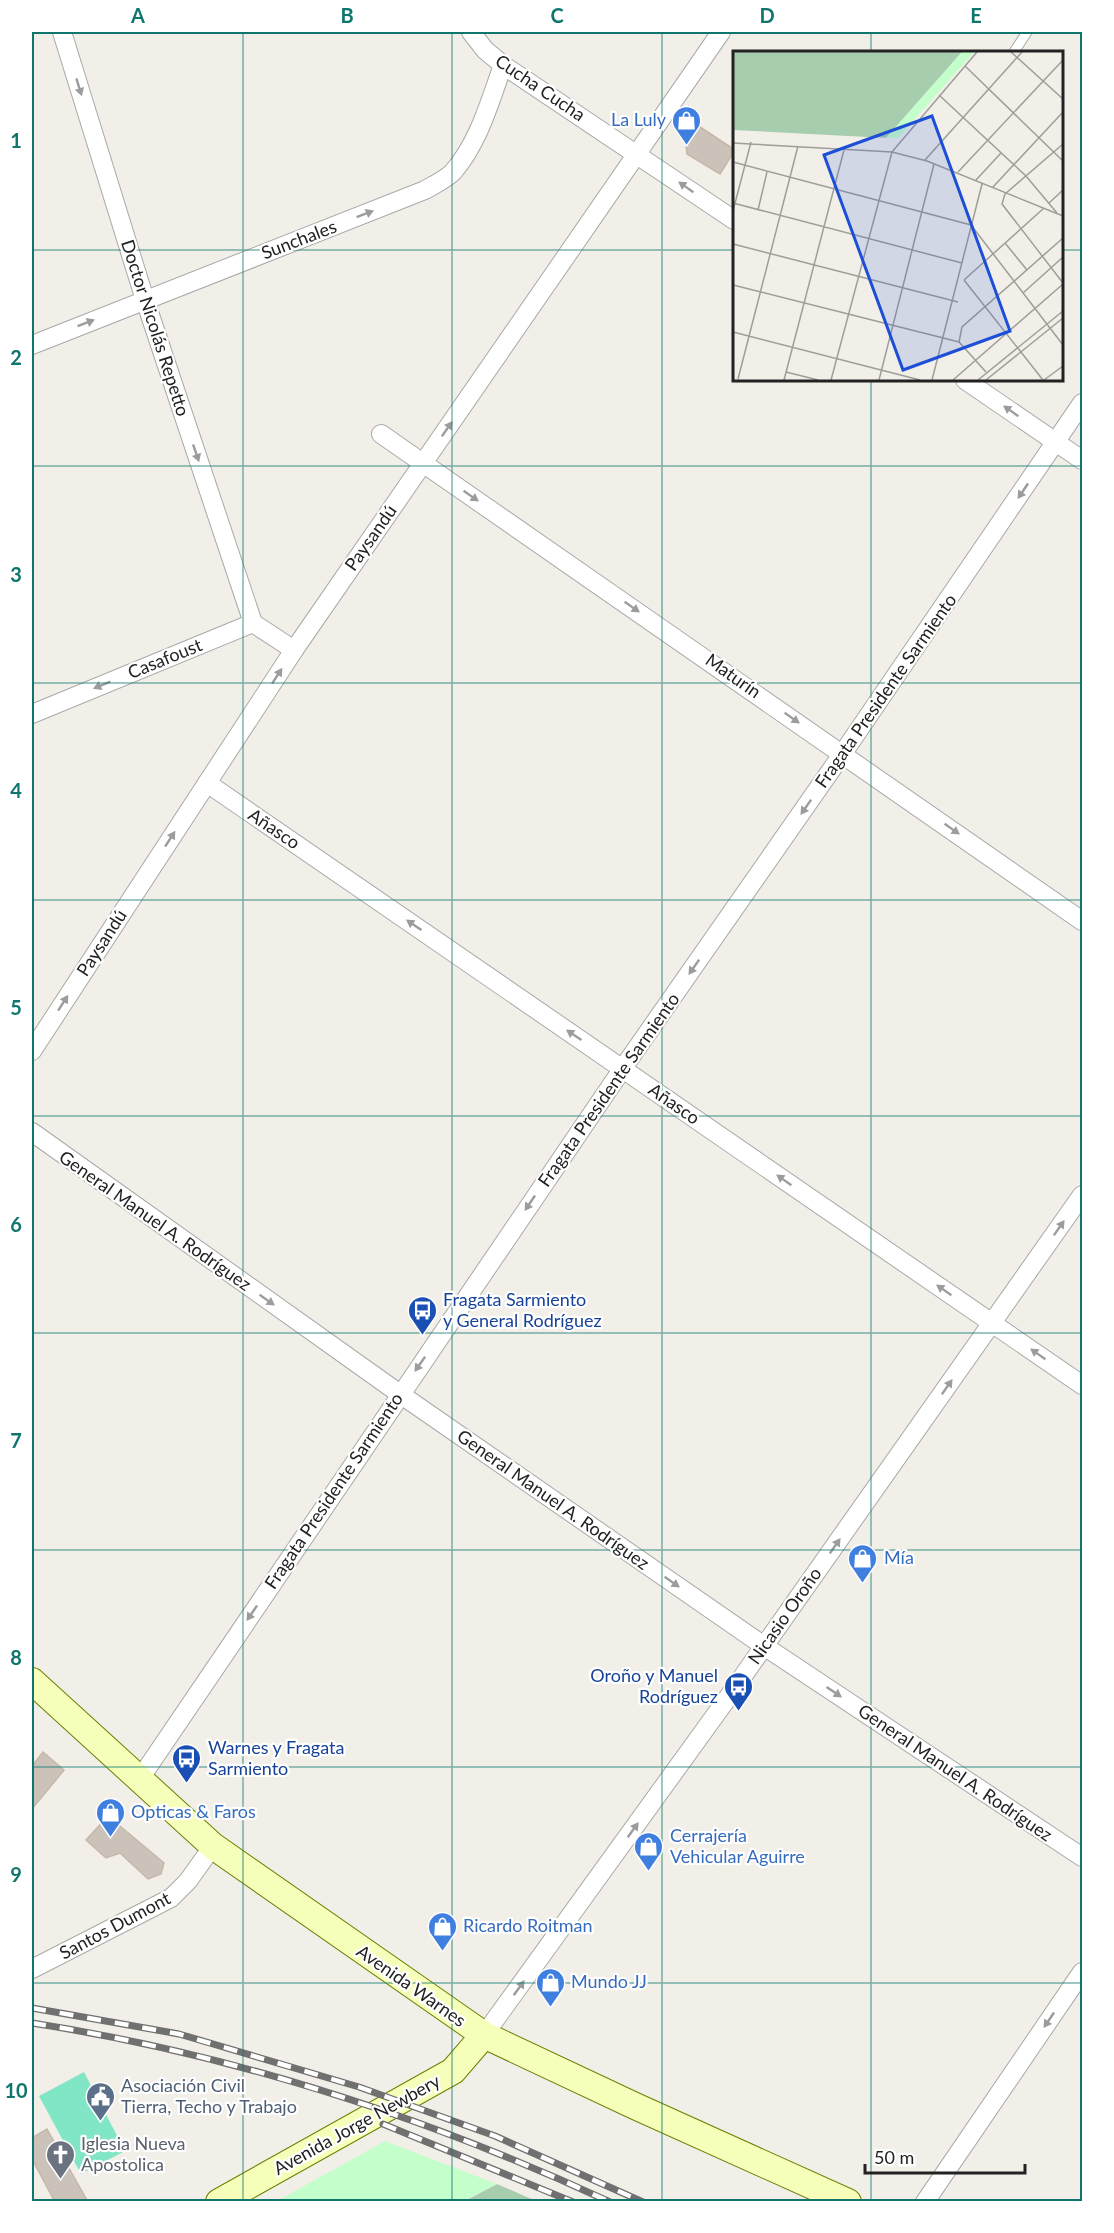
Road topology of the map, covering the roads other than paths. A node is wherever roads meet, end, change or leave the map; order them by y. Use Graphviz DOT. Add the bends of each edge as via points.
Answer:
graph roads {
  1 [pos="62,32"];
  2 [pos="471,32"];
  3 [pos="721,32"];
  4 [pos="1027,32"];
  5 [pos="1015,51"];
  6 [pos="503,65"];
  7 [pos="638,154"];
  8 [pos="733,219"];
  9 [pos="145,300"];
  10 [pos="32,345"];
  11 [pos="966,381"];
  12 [pos="1083,403"];
  13 [pos="381,434"];
  14 [pos="1056,442"];
  15 [pos="1083,460"];
  16 [pos="423,463"];
  17 [pos="253,623"];
  18 [pos="294,650"];
  19 [pos="32,714"];
  20 [pos="843,753"];
  21 [pos="207,783"];
  22 [pos="1083,921"];
  23 [pos="32,1052"];
  24 [pos="623,1068"];
  25 [pos="32,1132"];
  26 [pos="1083,1195"];
  27 [pos="992,1323"];
  28 [pos="1083,1385"];
  29 [pos="400,1394"];
  30 [pos="764,1646"];
  31 [pos="32,1681"];
  32 [pos="139,1780"];
  33 [pos="213,1846"];
  34 [pos="1083,1857"];
  35 [pos="32,1969"];
  36 [pos="1083,1972"];
  37 [pos="484,2035"];
  38 [pos="219,2202"];
  39 [pos="848,2202"];
  40 [pos="925,2202"];
  1 -- 9 [label="street, Doctor Nicolás Repetto, one-way"];
  2 -- 6 [label="street, Cucha Cucha"];
  3 -- 7 [label="street, Paysandú"];
  4 -- 5 [label="lane"];
  6 -- 7 [label="street, Cucha Cucha"];
  9 -- 6 [label="street, Sunchales, one-way" via="425,190 451,174 476,134"];
  8 -- 7 [label="street, Cucha Cucha, one-way"];
  16 -- 7 [label="street, Paysandú, one-way"];
  10 -- 9 [label="street, Sunchales, one-way"];
  9 -- 17 [label="street, Doctor Nicolás Repetto, one-way"];
  14 -- 11 [label="street, one-way"];
  12 -- 14 [label="street, Fragata Presidente Sarmiento"];
  13 -- 16 [label="street, Maturín"];
  14 -- 15 [label="street"];
  14 -- 20 [label="street, Fragata Presidente Sarmiento, one-way"];
  16 -- 18 [label="street, Paysandú"];
  16 -- 20 [label="street, Maturín, one-way"];
  17 -- 18 [label="street"];
  17 -- 19 [label="street, Casafoust, one-way"];
  21 -- 18 [label="street, Paysandú, one-way"];
  20 -- 22 [label="street, Maturín, one-way"];
  20 -- 24 [label="street, Fragata Presidente Sarmiento, one-way"];
  23 -- 21 [label="street, Paysandú, one-way"];
  24 -- 21 [label="street, Añasco, one-way"];
  27 -- 24 [label="street, Añasco, one-way"];
  24 -- 29 [label="street, Fragata Presidente Sarmiento, one-way"];
  25 -- 29 [label="street, General Manuel A. Rodríguez, one-way"];
  27 -- 26 [label="street, Nicasio Oroño, one-way"];
  28 -- 27 [label="street, Añasco, one-way"];
  30 -- 27 [label="street, Nicasio Oroño, one-way"];
  29 -- 30 [label="street, General Manuel A. Rodríguez, one-way"];
  29 -- 32 [label="street, Fragata Presidente Sarmiento, one-way"];
  30 -- 34 [label="street, General Manuel A. Rodríguez, one-way"];
  37 -- 30 [label="street, Nicasio Oroño, one-way"];
  31 -- 32 [label="main road, Avenida Warnes"];
  32 -- 33 [label="main road, Avenida Warnes"];
  33 -- 35 [label="street, Santos Dumont" via="171,1899"];
  33 -- 37 [label="main road, Avenida Warnes"];
  36 -- 40 [label="street, one-way"];
  37 -- 38 [label="main road, Avenida Jorge Newbery" via="453,2071"];
  37 -- 39 [label="main road, Avenida Warnes"];
}
